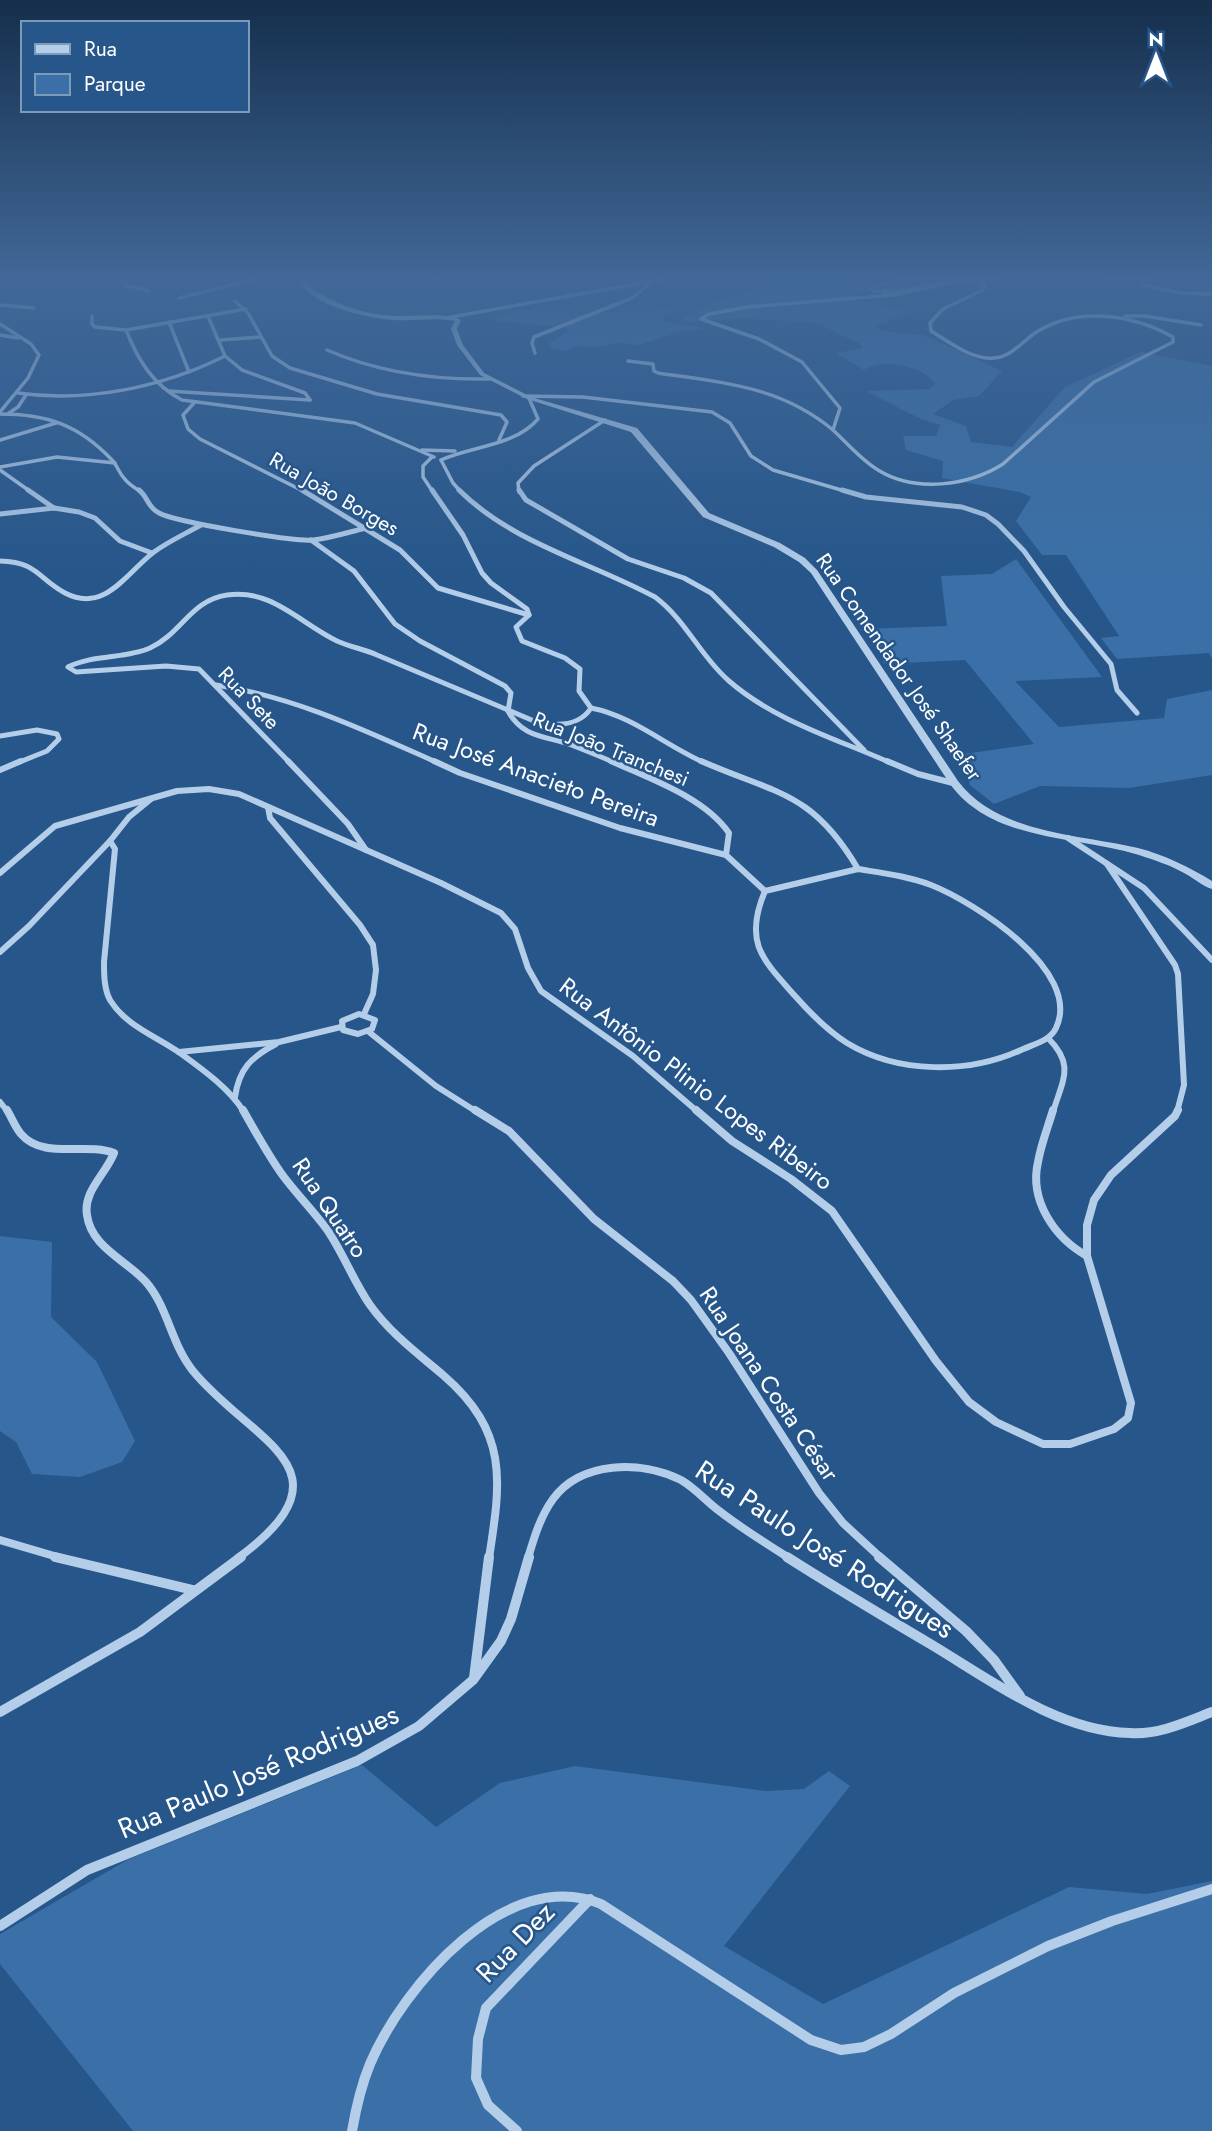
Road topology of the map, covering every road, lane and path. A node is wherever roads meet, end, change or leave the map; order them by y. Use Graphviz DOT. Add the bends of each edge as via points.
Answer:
graph roads {
  1 [pos="28,378"];
  2 [pos="162,378"];
  3 [pos="261,378"];
  4 [pos="322,378"];
  5 [pos="444,378"];
  6 [pos="698,378"];
  7 [pos="815,378"];
  8 [pos="1102,378"];
  9 [pos="490,379"];
  10 [pos="155,380"];
  11 [pos="167,391"];
  12 [pos="18,393"];
  13 [pos="26,395"];
  14 [pos="526,397"];
  15 [pos="194,403"];
  16 [pos="18,407"];
  17 [pos="0,413"];
  18 [pos="8,413"];
  19 [pos="30,414"];
  20 [pos="605,420"];
  21 [pos="56,423"];
  22 [pos="833,430"];
  23 [pos="0,440"];
  24 [pos="499,440"];
  25 [pos="411,448"];
  26 [pos="458,451"];
  27 [pos="432,457"];
  28 [pos="441,460"];
  29 [pos="115,463"];
  30 [pos="0,469"];
  31 [pos="54,508"];
  32 [pos="0,514"];
  33 [pos="201,524"];
  34 [pos="366,528"];
  35 [pos="311,540"];
  36 [pos="152,553"];
  37 [pos="0,561"];
  38 [pos="529,615"];
  39 [pos="216,685"];
  40 [pos="507,708"];
  41 [pos="591,708"];
  42 [pos="1137,713"];
  43 [pos="0,736"];
  44 [pos="867,753"];
  45 [pos="0,770"];
  46 [pos="953,783"];
  47 [pos="154,796"];
  48 [pos="268,807"];
  49 [pos="1068,838"];
  50 [pos="110,841"];
  51 [pos="366,850"];
  52 [pos="726,855"];
  53 [pos="1107,864"];
  54 [pos="858,869"];
  55 [pos="0,873"];
  56 [pos="1212,886"];
  57 [pos="765,891"];
  58 [pos="0,953"];
  59 [pos="1212,960"];
  60 [pos="365,1014"];
  61 [pos="341,1027"];
  62 [pos="369,1031"];
  63 [pos="1048,1038"];
  64 [pos="279,1042"];
  65 [pos="179,1052"];
  66 [pos="235,1097"];
  67 [pos="0,1102"];
  68 [pos="1087,1256"];
  69 [pos="0,1540"];
  70 [pos="193,1590"];
  71 [pos="474,1679"];
  72 [pos="1023,1699"];
  73 [pos="0,1712"];
  74 [pos="1212,1713"];
  75 [pos="1212,1889"];
  76 [pos="590,1899"];
  77 [pos="0,1926"];
  78 [pos="352,2131"];
  79 [pos="517,2131"];
  1 -- 12 [label="street"];
  2 -- 10 [label="street"];
  3 -- 11 [label="street" via="305,393 310,400"];
  4 -- 24 [label="street" via="377,394 501,415 507,422"];
  5 -- 9 [label="street"];
  6 -- 22 [label="street" via="775,393"];
  7 -- 22 [label="street" via="839,408"];
  8 -- 22 [label="street" via="1003,464 987,474 940,484 902,481 875,469"];
  9 -- 14 [label="street, Rua Comendador José Shaefer"];
  10 -- 11 [label="street"];
  10 -- 13 [label="street" via="95,393"];
  11 -- 15 [label="street"];
  12 -- 13 [label="street"];
  12 -- 17 [label="street"];
  13 -- 16 [label="street"];
  14 -- 20 [label="street, Rua Comendador José Shaefer"];
  14 -- 24 [label="street" via="538,414 536,424"];
  14 -- 42 [label="street" via="583,397 712,412 730,423 751,456 773,470 866,497 962,507 986,515 1024,551 1111,664 1117,690"];
  15 -- 25 [label="street" via="355,423"];
  15 -- 34 [label="street, Rua João Borges" via="183,415 188,429 200,439 297,487"];
  16 -- 18 [label="street"];
  16 -- 19 [label="street"];
  17 -- 18 [label="street"];
  18 -- 19 [label="street"];
  19 -- 21 [label="street"];
  20 -- 44 [label="street" via="534,466 518,483 519,492 628,559 696,583 711,593"];
  20 -- 46 [label="street, Rua Comendador José Shaefer" via="638,433 706,515 777,545 808,566"];
  21 -- 23 [label="street"];
  21 -- 29 [label="street" via="90,438"];
  24 -- 26 [label="street"];
  25 -- 26 [label="street"];
  25 -- 27 [label="street"];
  26 -- 28 [label="street"];
  27 -- 28 [label="street"];
  27 -- 38 [label="street" via="423,466 423,477 463,535 482,573 525,606"];
  28 -- 44 [label="street" via="452,484 474,505 550,548 661,601 692,633 716,669 733,683 797,724"];
  29 -- 30 [label="street" via="53,455"];
  29 -- 33 [label="street" via="119,474 144,494 153,511"];
  30 -- 31 [label="street"];
  31 -- 32 [label="street"];
  31 -- 36 [label="street" via="89,515 120,541"];
  33 -- 35 [label="street"];
  33 -- 36 [label="street"];
  34 -- 35 [label="street"];
  34 -- 38 [label="street, Rua João Borges" via="400,550 438,588"];
  35 -- 40 [label="street, Rua João Tranchesi" via="354,571 395,624 505,686 511,697"];
  36 -- 37 [label="street" via="116,590 92,598 64,593 24,563"];
  38 -- 41 [label="street" via="516,627 522,641 576,664 579,691"];
  39 -- 40 [label="street, Rua Sete" via="194,667 76,672 68,665 149,649 172,634 201,603 227,595 247,596 281,605 337,641"];
  39 -- 51 [label="street, Rua Sete" via="348,824"];
  39 -- 52 [label="street, Rua José Anacieto Pereira" via="319,711 460,773 620,828"];
  40 -- 41 [label="street" via="542,723 574,721"];
  40 -- 52 [label="street, Rua João Tranchesi" via="524,733 572,745 681,793 708,810 729,835"];
  41 -- 54 [label="street, Rua João Tranchesi" via="619,715 686,755 804,803 834,829"];
  43 -- 45 [label="street" via="37,730 57,734 59,739 47,751"];
  44 -- 46 [label="street" via="917,775"];
  46 -- 49 [label="street, Rua Comendador José Shaefer" via="1004,820"];
  47 -- 48 [label="street, Rua Antônio Plinio Lopes Ribeiro" via="222,790"];
  47 -- 50 [label="street"];
  47 -- 55 [label="street, Rua Antônio Plinio Lopes Ribeiro" via="55,826"];
  48 -- 51 [label="street, Rua Antônio Plinio Lopes Ribeiro"];
  48 -- 60 [label="street" via="270,818 373,945 376,970"];
  49 -- 53 [label="street"];
  49 -- 56 [label="street, Rua Comendador José Shaefer" via="1155,855"];
  50 -- 58 [label="street"];
  50 -- 65 [label="street, Rua Quatro" via="115,849 104,962 107,989 136,1027"];
  51 -- 68 [label="street, Rua Antônio Plinio Lopes Ribeiro" via="501,913 515,929 541,991 633,1056 732,1141 832,1211 969,1402 996,1422 1043,1444 1070,1444 1096,1437 1128,1418 1131,1403"];
  52 -- 57 [label="street"];
  53 -- 59 [label="street" via="1144,888"];
  53 -- 68 [label="street, Rua Antônio Plinio Lopes Ribeiro" via="1177,972 1184,1087 1175,1116 1111,1175 1094,1200 1087,1225"];
  54 -- 57 [label="street"];
  54 -- 63 [label="street" via="934,885 980,911 1020,944 1041,963 1059,991 1060,1017"];
  57 -- 63 [label="street" via="754,924 756,948 824,1026 850,1045 892,1061 967,1066 1004,1058"];
  60 -- 61 [label="street" via="345,1018"];
  60 -- 62 [label="street" via="375,1020"];
  61 -- 62 [label="street" via="352,1034"];
  61 -- 64 [label="street"];
  62 -- 72 [label="street, Rua Joana Costa César" via="436,1086 509,1131 584,1210 673,1281 729,1353 843,1523 966,1631"];
  63 -- 68 [label="street" via="1063,1054 1065,1071 1037,1164 1041,1207 1070,1249"];
  64 -- 65 [label="street"];
  64 -- 66 [label="street" via="242,1068"];
  65 -- 66 [label="street, Rua Quatro"];
  66 -- 71 [label="street, Rua Quatro" via="281,1173 328,1231 370,1305 401,1341 472,1405 494,1448 499,1496"];
  67 -- 70 [label="street" via="29,1141 60,1149 114,1153 86,1201 87,1222 147,1284 188,1365 288,1460 293,1489 282,1518 240,1558"];
  69 -- 70 [label="street"];
  70 -- 73 [label="street" via="150,1625"];
  71 -- 72 [label="street, Rua Paulo José Rodrigues" via="502,1640 548,1506 576,1479 595,1471 628,1468 681,1481 765,1543"];
  71 -- 77 [label="street, Rua Paulo José Rodrigues" via="431,1720 399,1741 99,1864"];
  72 -- 74 [label="street, Rua Paulo José Rodrigues" via="1067,1720 1124,1734 1166,1730"];
  75 -- 76 [label="street" via="1072,1933 954,1993 894,2033 854,2050 838,2050 814,2041"];
  76 -- 78 [label="street" via="554,1895 526,1904 489,1919 450,1949 379,2041 359,2087"];
  76 -- 79 [label="street, Rua Dez" via="486,2008 478,2039 476,2078 488,2105"];
}
